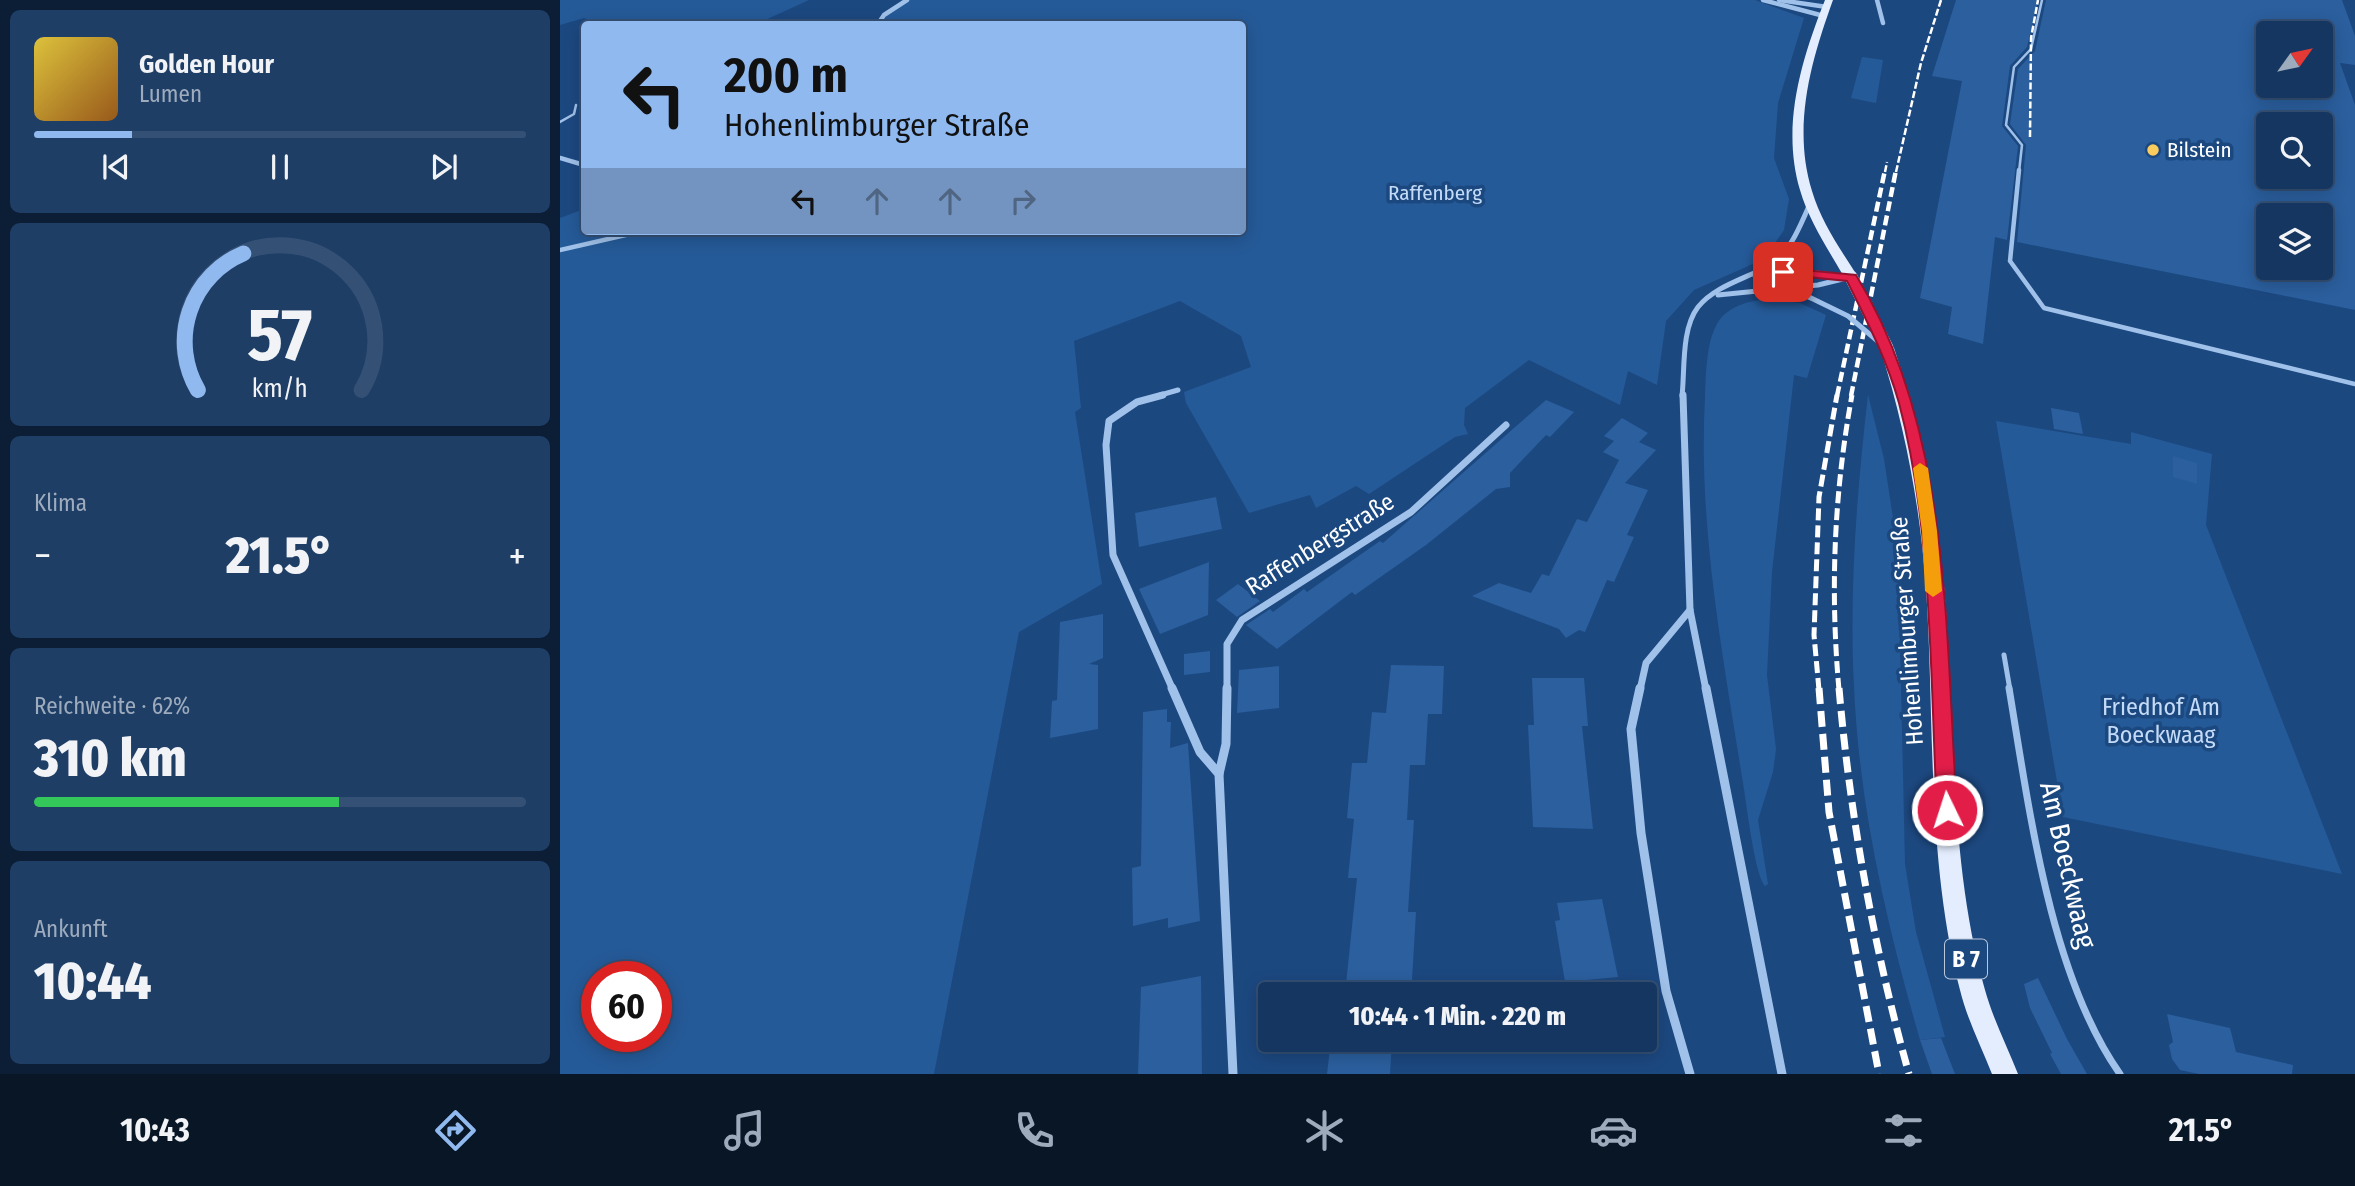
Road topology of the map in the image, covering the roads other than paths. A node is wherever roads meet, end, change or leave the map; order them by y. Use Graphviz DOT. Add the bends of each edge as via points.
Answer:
graph roads {
  1 [pos="907,0"];
  2 [pos="1763,0"];
  3 [pos="1779,0"];
  4 [pos="1877,0"];
  5 [pos="2042,0"];
  6 [pos="1827,8"];
  7 [pos="880,21"];
  8 [pos="1883,23"];
  9 [pos="576,105"];
  10 [pos="560,121"];
  11 [pos="560,158"];
  12 [pos="581,164"];
  13 [pos="1811,202"];
  14 [pos="626,235"];
  15 [pos="560,250"];
  16 [pos="1851,277"];
  17 [pos="1746,278"];
  18 [pos="1774,286"];
  19 [pos="1712,297"];
  20 [pos="1887,348"];
  21 [pos="2355,384"];
  22 [pos="1178,390"];
  23 [pos="1506,425"];
  24 [pos="1690,610"];
  25 [pos="2004,655"];
  26 [pos="1219,774"];
  27 [pos="1233,1074"];
  28 [pos="1690,1074"];
  29 [pos="1782,1074"];
  30 [pos="2005,1074"];
  31 [pos="2120,1074"];
  1 -- 7 [label="street"];
  2 -- 6 [label="street"];
  3 -- 6 [label="street"];
  4 -- 8 [label="street"];
  5 -- 21 [label="lane" via="2031,49 2014,67 2006,125 2022,145 2010,261 2045,307"];
  6 -- 13 [label="main road, Hohenlimburger Straße / B 7" via="1804,77 1799,108 1798,141"];
  9 -- 10 [label="lane" via="574,114"];
  11 -- 12 [label="street"];
  13 -- 16 [label="main road, Hohenlimburger Straße / B 7"];
  13 -- 17 [label="street" via="1790,246 1774,262"];
  14 -- 15 [label="lane"];
  16 -- 17 [label="street" via="1783,272"];
  16 -- 18 [label="street" via="1814,285"];
  16 -- 20 [label="main road, Hohenlimburger Straße / B 7, bridge"];
  17 -- 19 [label="street"];
  18 -- 19 [label="street"];
  18 -- 20 [label="street, bridge" via="1848,316"];
  19 -- 24 [label="street" via="1698,307 1688,330 1681,414"];
  20 -- 30 [label="main road, Hohenlimburger Straße / B 7" via="1914,439 1930,531 1956,911 1973,991"];
  22 -- 26 [label="street" via="1137,402 1109,421 1113,555 1200,752"];
  23 -- 26 [label="street, Raffenbergstraße" via="1411,513 1242,620 1227,644 1226,744"];
  24 -- 28 [label="street" via="1646,663 1631,729 1641,833 1666,991"];
  24 -- 29 [label="street"];
  25 -- 31 [label="lane, Am Boeckwaag" via="2038,849 2064,955 2087,1023"];
  26 -- 27 [label="street, Raffenbergstraße"];
}
